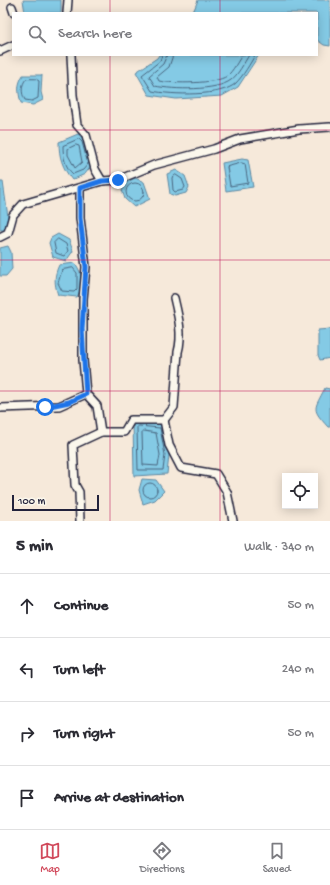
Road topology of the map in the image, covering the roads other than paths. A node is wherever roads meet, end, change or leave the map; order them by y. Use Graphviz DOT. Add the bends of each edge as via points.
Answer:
graph roads {
  1 [pos="68,0"];
  2 [pos="68,12"];
  3 [pos="12,46"];
  4 [pos="0,51"];
  5 [pos="71,56"];
  6 [pos="330,127"];
  7 [pos="102,181"];
  8 [pos="80,188"];
  9 [pos="0,237"];
  10 [pos="174,298"];
  11 [pos="86,394"];
  12 [pos="0,408"];
  13 [pos="164,420"];
  14 [pos="101,432"];
  15 [pos="80,521"];
  16 [pos="233,521"];
  1 -- 2 [label="street"];
  3 -- 4 [label="street"];
  5 -- 7 [label="street" via="77,125 86,135 95,169"];
  6 -- 7 [label="street" via="299,129 240,139 214,149 154,165 118,180"];
  7 -- 8 [label="street"];
  8 -- 9 [label="street" via="23,204 13,215 8,233"];
  8 -- 11 [label="street" via="80,218 86,267 82,329"];
  10 -- 13 [label="street" via="179,318 180,345 174,407"];
  11 -- 12 [label="street" via="59,406"];
  11 -- 14 [label="street" via="97,406"];
  13 -- 14 [label="street" via="131,420 124,432"];
  13 -- 16 [label="street" via="169,445 181,468 216,474 227,492"];
  14 -- 15 [label="street" via="73,445"];
}
